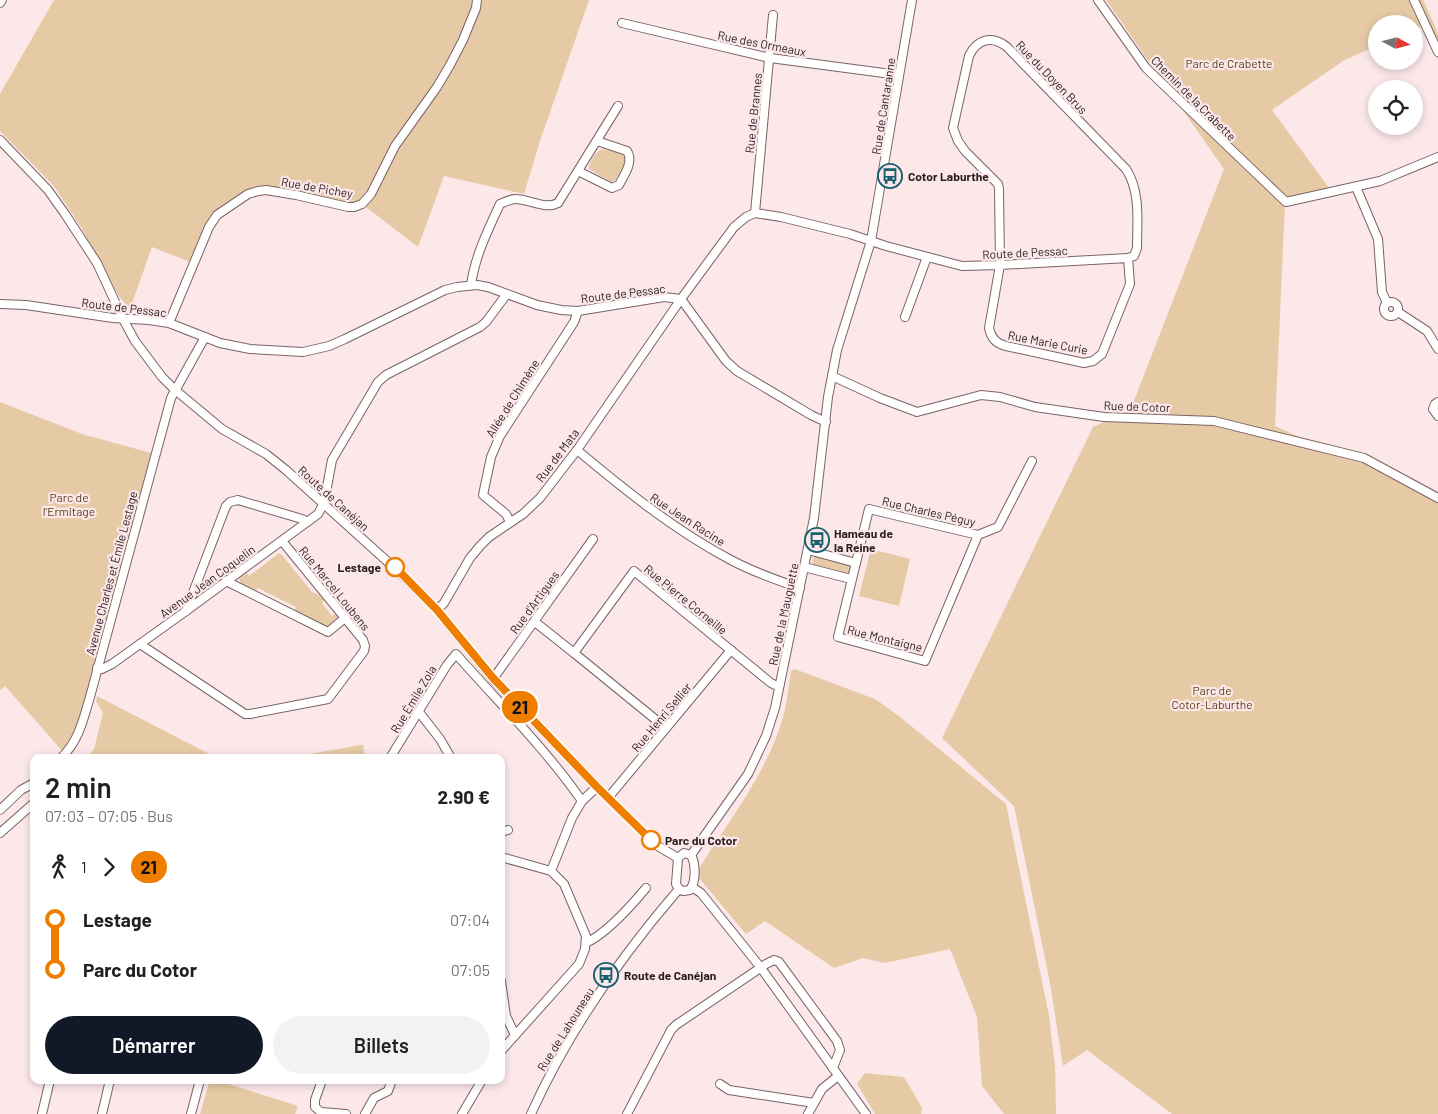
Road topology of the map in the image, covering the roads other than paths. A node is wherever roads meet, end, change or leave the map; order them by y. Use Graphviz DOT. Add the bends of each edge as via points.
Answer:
graph roads {
  1 [pos="477,0"];
  2 [pos="1098,0"];
  3 [pos="1414,0"];
  4 [pos="912,2"];
  5 [pos="773,15"];
  6 [pos="622,22"];
  7 [pos="1438,52"];
  8 [pos="770,58"];
  9 [pos="899,75"];
  10 [pos="618,106"];
  11 [pos="0,140"];
  12 [pos="597,141"];
  13 [pos="1438,157"];
  14 [pos="578,172"];
  15 [pos="1356,187"];
  16 [pos="755,213"];
  17 [pos="871,241"];
  18 [pos="927,257"];
  19 [pos="1131,257"];
  20 [pos="1000,266"];
  21 [pos="471,285"];
  22 [pos="506,295"];
  23 [pos="680,299"];
  24 [pos="0,304"];
  25 [pos="578,311"];
  26 [pos="905,316"];
  27 [pos="123,319"];
  28 [pos="169,323"];
  29 [pos="205,337"];
  30 [pos="1438,349"];
  31 [pos="832,376"];
  32 [pos="174,389"];
  33 [pos="1438,402"];
  34 [pos="1438,416"];
  35 [pos="826,422"];
  36 [pos="576,450"];
  37 [pos="1032,461"];
  38 [pos="1438,498"];
  39 [pos="324,503"];
  40 [pos="869,509"];
  41 [pos="307,522"];
  42 [pos="510,522"];
  43 [pos="978,534"];
  44 [pos="593,539"];
  45 [pos="282,541"];
  46 [pos="808,550"];
  47 [pos="856,562"];
  48 [pos="804,567"];
  49 [pos="851,579"];
  50 [pos="226,581"];
  51 [pos="800,588"];
  52 [pos="437,610"];
  53 [pos="186,611"];
  54 [pos="345,618"];
  55 [pos="535,622"];
  56 [pos="140,644"];
  57 [pos="730,650"];
  58 [pos="574,653"];
  59 [pos="97,668"];
  60 [pos="493,678"];
  61 [pos="779,687"];
  62 [pos="419,712"];
  63 [pos="666,728"];
  64 [pos="64,754"];
  65 [pos="393,754"];
  66 [pos="449,754"];
  67 [pos="30,786"];
  68 [pos="597,787"];
  69 [pos="608,798"];
  70 [pos="582,801"];
  71 [pos="30,807"];
  72 [pos="0,810"];
  73 [pos="0,834"];
  74 [pos="691,855"];
  75 [pos="505,858"];
  76 [pos="678,858"];
  77 [pos="552,871"];
  78 [pos="692,887"];
  79 [pos="646,888"];
  80 [pos="679,889"];
  81 [pos="586,943"];
  82 [pos="761,968"];
  83 [pos="505,1009"];
  84 [pos="515,1035"];
  85 [pos="505,1047"];
  86 [pos="833,1068"];
  87 [pos="838,1076"];
  88 [pos="49,1084"];
  89 [pos="109,1084"];
  90 [pos="199,1084"];
  91 [pos="321,1084"];
  92 [pos="391,1084"];
  93 [pos="480,1084"];
  94 [pos="720,1084"];
  95 [pos="814,1103"];
  96 [pos="42,1114"];
  97 [pos="102,1114"];
  98 [pos="191,1114"];
  99 [pos="346,1114"];
  100 [pos="365,1114"];
  101 [pos="462,1114"];
  102 [pos="531,1114"];
  103 [pos="627,1114"];
  104 [pos="808,1114"];
  105 [pos="866,1114"];
  1 -- 28 [label="street, Rue de Pichey" via="450,65 362,204 348,207 266,190 240,199 217,215 209,227"];
  2 -- 15 [label="street, Chemin de la Crabette" via="1146,68 1286,202"];
  3 -- 7 [label="street"];
  4 -- 9 [label="street, Rue de Cantaranne"];
  5 -- 8 [label="street, Rue de Brannes"];
  6 -- 8 [label="street, Rue des Ormeaux"];
  8 -- 9 [label="street, Rue des Ormeaux"];
  8 -- 16 [label="street, Rue de Brannes"];
  9 -- 17 [label="street, Rue de Cantaranne"];
  10 -- 12 [label="street"];
  11 -- 27 [label="street, Route de Canéjan" via="48,190 65,214 97,263"];
  12 -- 14 [label="street"];
  12 -- 14 [label="street" via="629,154 631,160 619,185 612,188"];
  13 -- 15 [label="street" via="1380,182"];
  14 -- 21 [label="street" via="553,205 515,199 500,204 485,236"];
  15 -- 30 [label="street" via="1378,239 1382,292 1388,303 1384,310 1393,316 1398,312 1427,331"];
  16 -- 17 [label="street, Route de Pessac"];
  16 -- 23 [label="street, Route de Pessac" via="739,222"];
  17 -- 18 [label="street, Route de Pessac"];
  17 -- 31 [label="street, Rue de la Mauguette" via="840,335"];
  18 -- 20 [label="street, Route de Pessac" via="962,266"];
  18 -- 26 [label="street"];
  19 -- 20 [label="street, Route de Pessac"];
  19 -- 20 [label="street, Rue Marie Curie" via="1130,284 1102,354 1086,363 995,341 989,328"];
  19 -- 20 [label="street, Rue du Doyen Brus" via="1137,248 1136,198 1132,178 1007,46 991,40 976,44 969,56 953,128 958,141 1000,189"];
  21 -- 22 [label="street, Route de Pessac" via="488,287"];
  21 -- 29 [label="street, Route de Pessac" via="445,290 346,339 312,350 250,349"];
  22 -- 25 [label="street, Route de Pessac" via="537,305"];
  22 -- 39 [label="street" via="480,327 386,374 378,382 332,460"];
  23 -- 25 [label="street, Route de Pessac" via="664,296"];
  23 -- 35 [label="street" via="726,361 756,383"];
  23 -- 36 [label="street, Rue de Mata"];
  24 -- 27 [label="street, Route de Pessac"];
  25 -- 42 [label="street, Allée de Chimène" via="491,457 483,495 506,514"];
  27 -- 28 [label="street, Route de Pessac"];
  27 -- 32 [label="street, Route de Canéjan" via="141,349"];
  28 -- 29 [label="street, Route de Pessac"];
  29 -- 32 [label="street, Avenue Charles et Émile Lestage"];
  31 -- 35 [label="street, Rue de la Mauguette"];
  31 -- 38 [label="street, Rue de Cotor" via="917,412 981,395 1104,417 1214,421 1364,458"];
  32 -- 39 [label="street, Route de Canéjan" via="222,429 266,454"];
  32 -- 59 [label="street, Avenue Charles et Émile Lestage"];
  33 -- 34 [label="street" via="1433,409"];
  35 -- 46 [label="street, Rue de la Mauguette"];
  36 -- 42 [label="street, Rue de Mata" via="540,498"];
  36 -- 51 [label="street, Rue Jean Racine" via="684,532 730,559"];
  37 -- 43 [label="street, Rue Charles Péguy" via="998,527"];
  39 -- 41 [label="street, Avenue Jean Coquelin" via="318,514"];
  39 -- 52 [label="street, Route de Canéjan"];
  40 -- 43 [label="street, Rue Charles Péguy"];
  40 -- 47 [label="street, Rue Montaigne"];
  41 -- 45 [label="street, Avenue Jean Coquelin"];
  41 -- 53 [label="street" via="238,500 228,503"];
  42 -- 52 [label="street, Rue de Mata" via="470,558"];
  43 -- 49 [label="street, Rue Montaigne" via="924,661 838,638"];
  44 -- 55 [label="street, Rue d'Artigues"];
  45 -- 50 [label="street, Avenue Jean Coquelin"];
  45 -- 54 [label="street, Rue Marcel Loubens"];
  46 -- 47 [label="street"];
  46 -- 48 [label="street, Rue de la Mauguette"];
  47 -- 49 [label="street, Rue Montaigne"];
  48 -- 49 [label="street"];
  48 -- 51 [label="street, Rue de la Mauguette"];
  50 -- 53 [label="street, Avenue Jean Coquelin"];
  50 -- 54 [label="street" via="328,632"];
  51 -- 61 [label="street, Rue de la Mauguette"];
  52 -- 60 [label="street, Route de Canéjan"];
  53 -- 56 [label="street, Avenue Jean Coquelin"];
  54 -- 56 [label="street, Rue Marcel Loubens" via="363,640 364,651 328,699 250,714 245,714"];
  55 -- 58 [label="street"];
  55 -- 60 [label="street, Rue d'Artigues"];
  56 -- 59 [label="street, Avenue Jean Coquelin" via="107,667"];
  57 -- 58 [label="street, Rue Pierre Corneille" via="634,571"];
  57 -- 61 [label="street, Rue Pierre Corneille"];
  57 -- 63 [label="street, Rue Henri Sellier"];
  58 -- 63 [label="street"];
  59 -- 64 [label="street, Avenue Charles et Émile Lestage" via="79,732"];
  60 -- 68 [label="street, Route de Canéjan"];
  61 -- 74 [label="street, Rue de la Mauguette" via="769,728 754,762"];
  62 -- 65 [label="street, Rue Émile Zola"];
  62 -- 66 [label="street"];
  62 -- 70 [label="street, Rue Émile Zola" via="456,654 540,746"];
  63 -- 69 [label="street, Rue Henri Sellier"];
  67 -- 72 [label="street" via="21,790"];
  68 -- 69 [label="street, Route de Canéjan"];
  68 -- 70 [label="street"];
  69 -- 76 [label="street, Route de Canéjan" via="656,845"];
  70 -- 77 [label="street"];
  71 -- 73 [label="street"];
  74 -- 76 [label="street" via="682,854"];
  74 -- 78 [label="street" via="694,862"];
  75 -- 77 [label="street"];
  76 -- 80 [label="street" via="676,884"];
  77 -- 81 [label="street" via="564,884 585,930"];
  78 -- 80 [label="street" via="688,891"];
  78 -- 82 [label="street" via="701,893"];
  79 -- 81 [label="street" via="596,938"];
  80 -- 102 [label="street, Rue de Lahouneau" via="593,1005 552,1068"];
  81 -- 84 [label="street" via="579,964"];
  82 -- 86 [label="street"];
  82 -- 86 [label="street" via="774,960 779,962 837,1041 840,1050"];
  82 -- 103 [label="street" via="676,1025"];
  83 -- 84 [label="street"];
  84 -- 85 [label="street"];
  86 -- 87 [label="street"];
  87 -- 95 [label="street" via="825,1085"];
  87 -- 105 [label="street"];
  88 -- 96 [label="street"];
  89 -- 97 [label="street"];
  90 -- 98 [label="street"];
  91 -- 99 [label="street" via="315,1107 322,1112"];
  92 -- 100 [label="street" via="388,1091 374,1098"];
  93 -- 101 [label="street"];
  94 -- 95 [label="street" via="730,1090"];
  95 -- 104 [label="street"];
}
